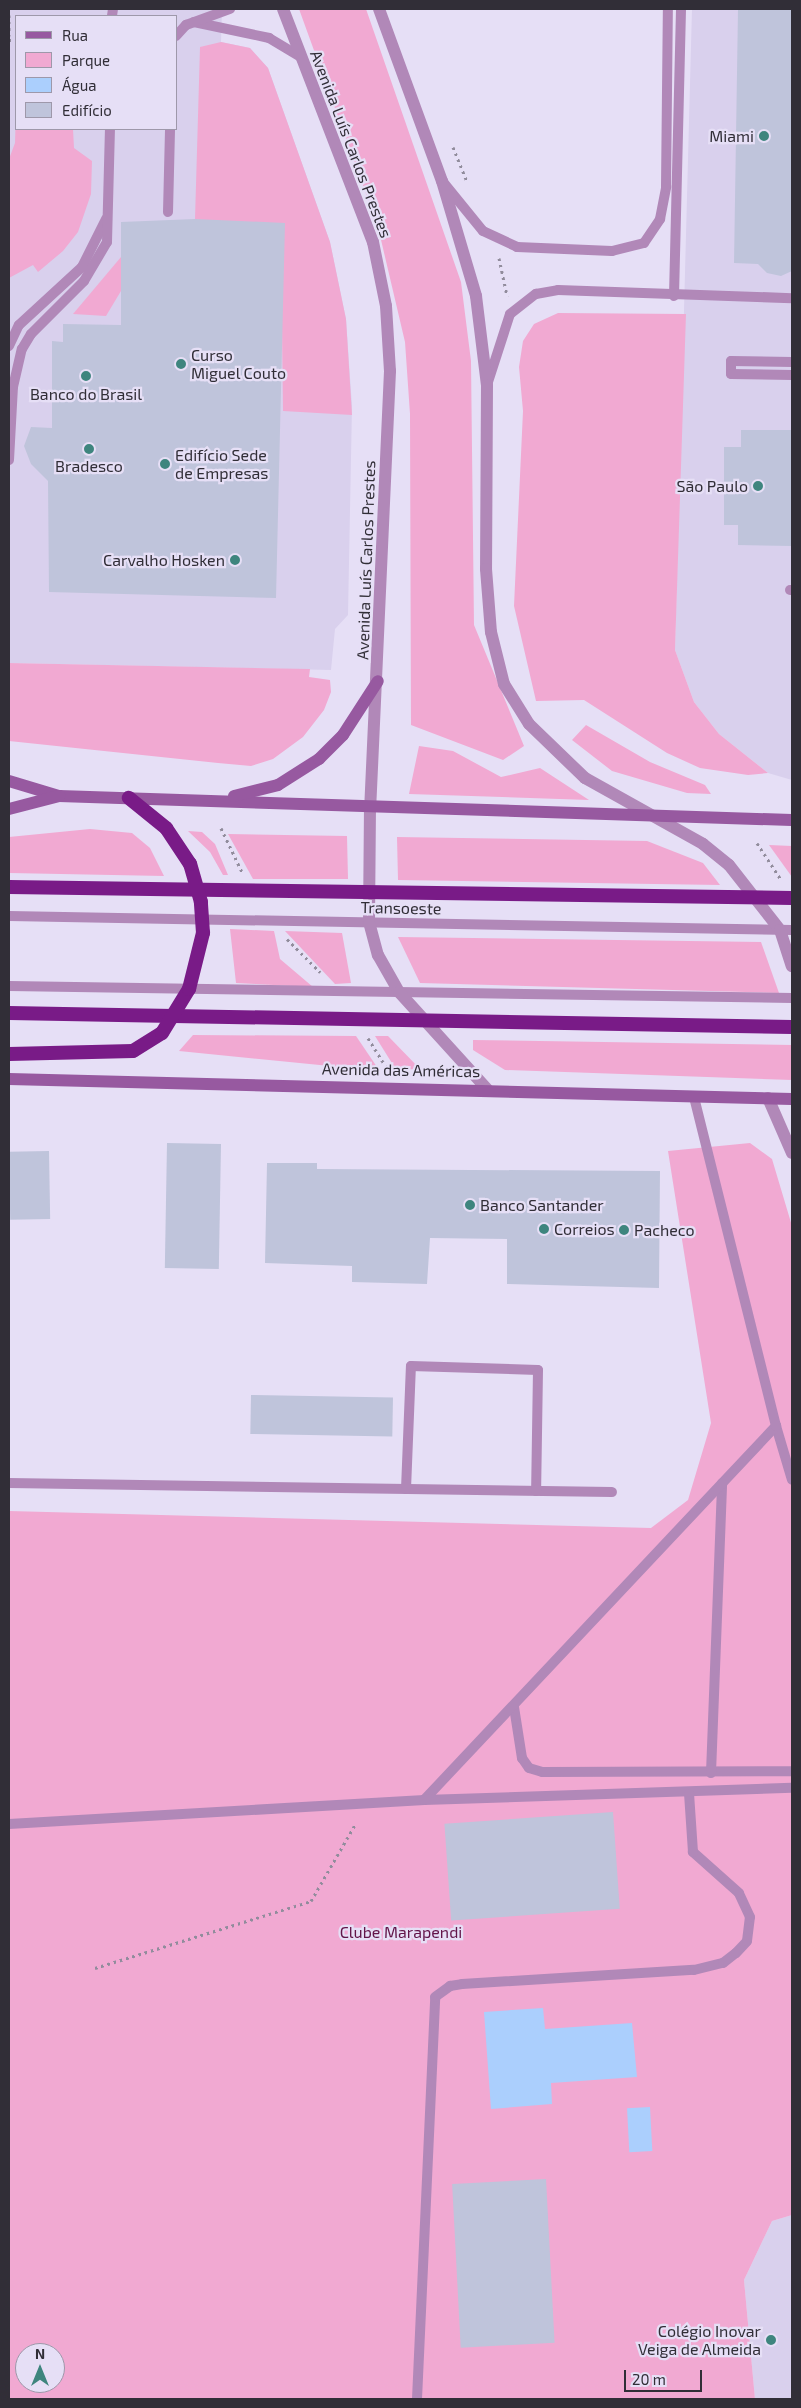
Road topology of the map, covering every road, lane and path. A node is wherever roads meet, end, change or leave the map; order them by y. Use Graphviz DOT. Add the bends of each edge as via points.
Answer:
graph roads {
  1 [pos="230,9"];
  2 [pos="283,9"];
  3 [pos="379,9"];
  4 [pos="668,9"];
  5 [pos="681,9"];
  6 [pos="9,15"];
  7 [pos="194,22"];
  8 [pos="178,34"];
  9 [pos="9,36"];
  10 [pos="301,57"];
  11 [pos="110,130"];
  12 [pos="170,130"];
  13 [pos="448,138"];
  14 [pos="442,181"];
  15 [pos="471,191"];
  16 [pos="109,209"];
  17 [pos="168,212"];
  18 [pos="493,237"];
  19 [pos="674,296"];
  20 [pos="792,298"];
  21 [pos="510,314"];
  22 [pos="9,346"];
  23 [pos="792,362"];
  24 [pos="792,375"];
  25 [pos="487,385"];
  26 [pos="9,460"];
  27 [pos="378,681"];
  28 [pos="9,781"];
  29 [pos="59,796"];
  30 [pos="129,798"];
  31 [pos="219,799"];
  32 [pos="370,806"];
  33 [pos="9,809"];
  34 [pos="653,817"];
  35 [pos="792,820"];
  36 [pos="220,828"];
  37 [pos="757,843"];
  38 [pos="244,874"];
  39 [pos="783,882"];
  40 [pos="9,887"];
  41 [pos="197,888"];
  42 [pos="368,890"];
  43 [pos="758,898"];
  44 [pos="792,898"];
  45 [pos="9,916"];
  46 [pos="203,920"];
  47 [pos="369,922"];
  48 [pos="786,930"];
  49 [pos="284,936"];
  50 [pos="792,966"];
  51 [pos="326,979"];
  52 [pos="9,986"];
  53 [pos="189,989"];
  54 [pos="399,992"];
  55 [pos="792,998"];
  56 [pos="9,1013"];
  57 [pos="174,1015"];
  58 [pos="424,1020"];
  59 [pos="792,1027"];
  60 [pos="366,1036"];
  61 [pos="9,1054"];
  62 [pos="386,1067"];
  63 [pos="9,1079"];
  64 [pos="488,1090"];
  65 [pos="694,1096"];
  66 [pos="768,1098"];
  67 [pos="792,1099"];
  68 [pos="792,1153"];
  69 [pos="776,1426"];
  70 [pos="792,1480"];
  71 [pos="9,1483"];
  72 [pos="722,1483"];
  73 [pos="406,1489"];
  74 [pos="536,1491"];
  75 [pos="612,1492"];
  76 [pos="514,1706"];
  77 [pos="792,1771"];
  78 [pos="711,1774"];
  79 [pos="792,1788"];
  80 [pos="689,1794"];
  81 [pos="424,1800"];
  82 [pos="367,1820"];
  83 [pos="9,1824"];
  84 [pos="95,1968"];
  85 [pos="417,2399"];
  1 -- 7 [label="lane"];
  2 -- 10 [label="street, Avenida Luís Carlos Prestes"];
  3 -- 14 [label="street"];
  4 -- 18 [label="lane" via="666,187 660,219 644,243 612,251 550,251 517,247"];
  5 -- 19 [label="lane"];
  6 -- 9 [label="path"];
  7 -- 8 [label="lane"];
  7 -- 10 [label="lane" via="269,38"];
  10 -- 27 [label="street, Avenida Luís Carlos Prestes" via="373,242 386,306 390,371"];
  11 -- 16 [label="lane"];
  12 -- 17 [label="lane"];
  13 -- 15 [label="path"];
  14 -- 18 [label="lane"];
  14 -- 25 [label="street" via="476,296"];
  16 -- 22 [label="lane" via="82,267 19,325"];
  16 -- 26 [label="lane" via="107,242 94,268 31,334 22,349 13,387"];
  18 -- 21 [label="path"];
  19 -- 20 [label="lane"];
  19 -- 21 [label="lane" via="558,290 525,299"];
  21 -- 25 [label="lane"];
  23 -- 24 [label="lane" via="731,361 731,374"];
  25 -- 34 [label="street" via="486,569 492,632 504,684 529,724 585,778"];
  27 -- 31 [label="main road" via="343,735 319,759 278,785"];
  27 -- 32 [label="street, Avenida Luís Carlos Prestes"];
  28 -- 29 [label="main road"];
  29 -- 30 [label="main road"];
  29 -- 33 [label="main road"];
  30 -- 31 [label="main road"];
  30 -- 41 [label="highway" via="151,812 178,844"];
  31 -- 32 [label="main road"];
  32 -- 34 [label="main road"];
  32 -- 42 [label="street, Avenida Luís Carlos Prestes"];
  34 -- 35 [label="main road"];
  34 -- 43 [label="street" via="715,853"];
  36 -- 38 [label="path"];
  37 -- 39 [label="path"];
  40 -- 41 [label="highway"];
  41 -- 42 [label="highway"];
  41 -- 46 [label="highway"];
  42 -- 43 [label="highway"];
  42 -- 47 [label="street, Avenida Luís Carlos Prestes"];
  43 -- 44 [label="highway"];
  43 -- 48 [label="street"];
  45 -- 46 [label="lane, Transoeste"];
  46 -- 47 [label="lane, Transoeste"];
  46 -- 53 [label="highway" via="197,969"];
  47 -- 48 [label="lane, Transoeste"];
  47 -- 54 [label="street, Avenida Luís Carlos Prestes" via="378,955"];
  48 -- 50 [label="street"];
  49 -- 51 [label="path"];
  52 -- 53 [label="lane"];
  53 -- 54 [label="lane"];
  53 -- 57 [label="highway"];
  54 -- 55 [label="lane"];
  54 -- 58 [label="street, Avenida Luís Carlos Prestes"];
  56 -- 57 [label="highway"];
  57 -- 58 [label="highway"];
  57 -- 61 [label="highway" via="154,1041 133,1051"];
  58 -- 59 [label="highway"];
  58 -- 64 [label="street, Avenida Luís Carlos Prestes"];
  60 -- 62 [label="path"];
  63 -- 64 [label="main road, Avenida das Américas"];
  64 -- 65 [label="main road, Avenida das Américas"];
  65 -- 66 [label="main road, Avenida das Américas"];
  65 -- 69 [label="lane"];
  66 -- 67 [label="main road, Avenida das Américas"];
  66 -- 68 [label="street"];
  69 -- 70 [label="lane"];
  69 -- 72 [label="lane"];
  71 -- 73 [label="lane"];
  72 -- 76 [label="lane"];
  72 -- 78 [label="lane"];
  73 -- 74 [label="lane"];
  73 -- 74 [label="lane" via="411,1366 538,1370"];
  74 -- 75 [label="lane"];
  76 -- 78 [label="lane" via="522,1758 529,1768 542,1772"];
  76 -- 81 [label="lane"];
  77 -- 78 [label="lane"];
  79 -- 80 [label="lane"];
  80 -- 81 [label="lane"];
  80 -- 85 [label="lane" via="693,1852 739,1893 750,1917 747,1941 736,1953 723,1963 694,1970 462,1984 450,1986 435,1997"];
  81 -- 83 [label="lane"];
  82 -- 84 [label="path" via="358,1820 311,1901"];
}
